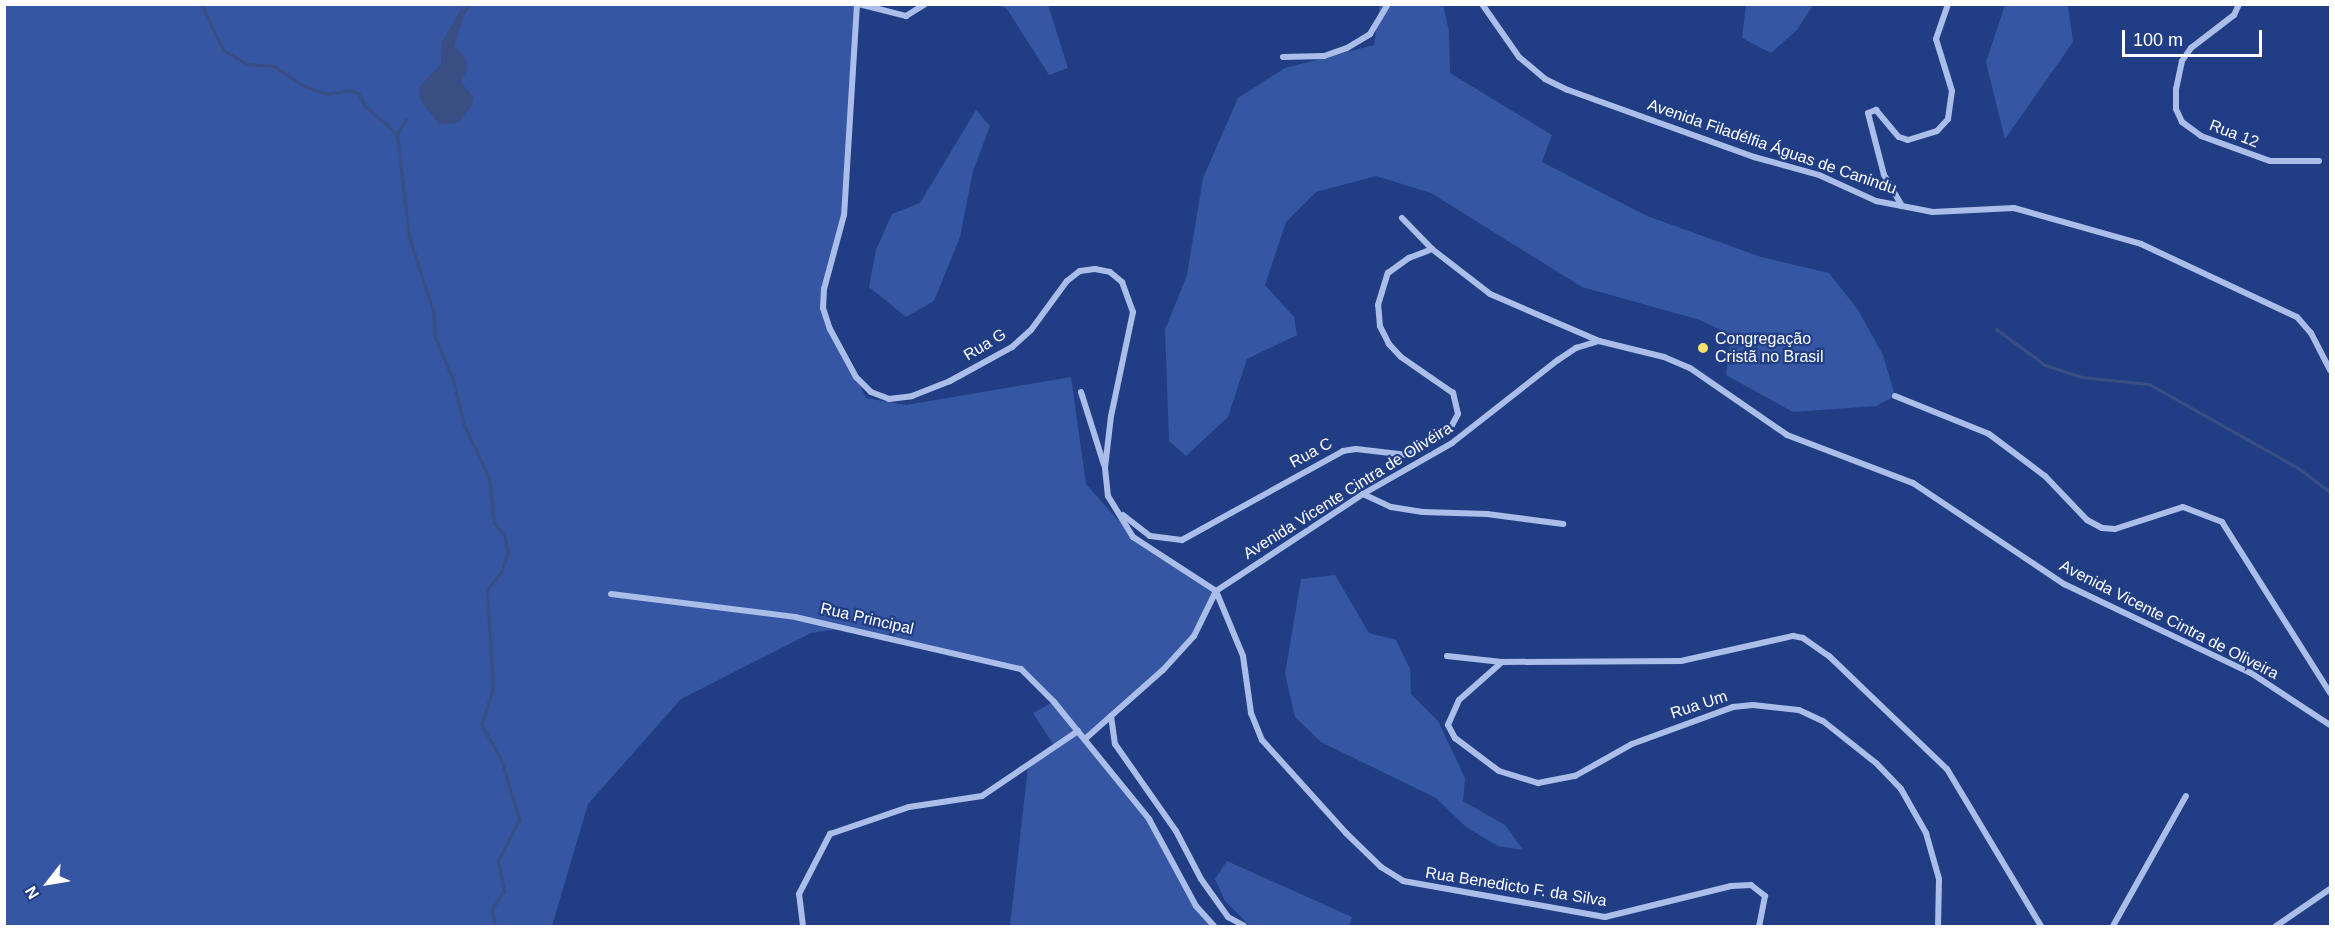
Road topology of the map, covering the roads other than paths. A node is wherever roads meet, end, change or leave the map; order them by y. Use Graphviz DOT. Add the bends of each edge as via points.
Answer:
graph roads {
  1 [pos="858,4"];
  2 [pos="925,4"];
  3 [pos="1388,4"];
  4 [pos="1482,4"];
  5 [pos="1948,4"];
  6 [pos="2239,4"];
  7 [pos="1283,57"];
  8 [pos="2319,161"];
  9 [pos="1902,206"];
  10 [pos="1402,218"];
  11 [pos="1432,249"];
  12 [pos="1599,341"];
  13 [pos="2331,370"];
  14 [pos="1081,392"];
  15 [pos="1895,396"];
  16 [pos="1105,468"];
  17 [pos="1363,494"];
  18 [pos="1108,496"];
  19 [pos="1563,524"];
  20 [pos="1216,591"];
  21 [pos="611,594"];
  22 [pos="1447,656"];
  23 [pos="1502,662"];
  24 [pos="2331,693"];
  25 [pos="1111,716"];
  26 [pos="2331,725"];
  27 [pos="1078,731"];
  28 [pos="1085,739"];
  29 [pos="2186,795"];
  30 [pos="2331,889"];
  31 [pos="803,927"];
  32 [pos="1214,927"];
  33 [pos="1244,927"];
  34 [pos="1759,927"];
  35 [pos="1938,927"];
  36 [pos="2041,927"];
  37 [pos="2113,927"];
  38 [pos="2276,927"];
  1 -- 2 [label="street" via="906,16"];
  1 -- 16 [label="street, Rua G" via="844,215 824,289 823,308 830,329 856,377 871,392 889,399 912,396 950,381 1011,347 1080,271 1110,272 1122,282 1133,312 1111,416"];
  3 -- 7 [label="street" via="1370,34 1347,48 1324,56"];
  4 -- 9 [label="street, Avenida Filadélfia Águas de Canindu" via="1519,57 1545,80 1754,157 1819,176 1875,201"];
  5 -- 9 [label="street" via="1936,39 1952,91 1948,119 1937,131 1908,140 1899,137 1876,110 1868,113 1884,175"];
  6 -- 8 [label="street, Rua 12" via="2234,15 2190,48 2182,61 2176,109 2182,122 2201,136 2270,161"];
  9 -- 13 [label="street, Avenida Filadélfia Águas de Canindu" via="1933,212 2014,208 2149,247 2297,317 2311,333"];
  10 -- 11 [label="street, Avenida Vicente Cintra de Oliveira"];
  11 -- 12 [label="street, Avenida Vicente Cintra de Oliveira" via="1490,294"];
  11 -- 18 [label="street, Rua C" via="1408,258 1388,273 1378,305 1380,326 1389,344 1401,357 1441,381 1459,404 1450,429 1428,446 1408,455 1343,451 1182,540 1150,536 1129,522"];
  12 -- 17 [label="street, Avenida Vicente Cintra de Olivéira" via="1576,348 1452,444"];
  12 -- 26 [label="street, Avenida Vicente Cintra de Oliveira" via="1654,354 1690,368 1808,446 1913,483 2064,585 2251,673"];
  14 -- 16 [label="street"];
  15 -- 24 [label="street" via="1989,434 2037,470 2087,520 2102,528 2115,529 2183,507 2222,522"];
  16 -- 18 [label="street, Rua G"];
  17 -- 19 [label="street" via="1391,507 1423,512 1487,514"];
  17 -- 20 [label="street, Avenida Vicente Cintra de Olivéira"];
  18 -- 20 [label="street, Rua G" via="1132,537"];
  20 -- 25 [label="street" via="1194,636"];
  20 -- 34 [label="street, Rua Benedicto F. da Silva" via="1243,656 1251,713 1262,740 1381,867 1403,881 1605,917 1731,886 1750,885 1765,896"];
  21 -- 27 [label="street, Rua Principal" via="795,616 1021,669"];
  22 -- 23 [label="street"];
  23 -- 35 [label="street, Rua Um" via="1459,700 1448,725 1455,738 1499,771 1538,783 1575,776 1643,740 1733,707 1753,705 1799,711 1823,721 1876,763 1901,789 1926,833 1939,879"];
  23 -- 36 [label="street" via="1681,661 1793,636 1813,643 1947,769"];
  25 -- 28 [label="street"];
  25 -- 33 [label="street" via="1115,744 1176,831 1201,879 1228,917"];
  27 -- 28 [label="street, Rua Principal"];
  27 -- 31 [label="street" via="982,796 909,807 830,834 799,894"];
  28 -- 32 [label="street, Rua Principal" via="1149,819 1196,906"];
  29 -- 37 [label="street"];
  30 -- 38 [label="street"];
}
